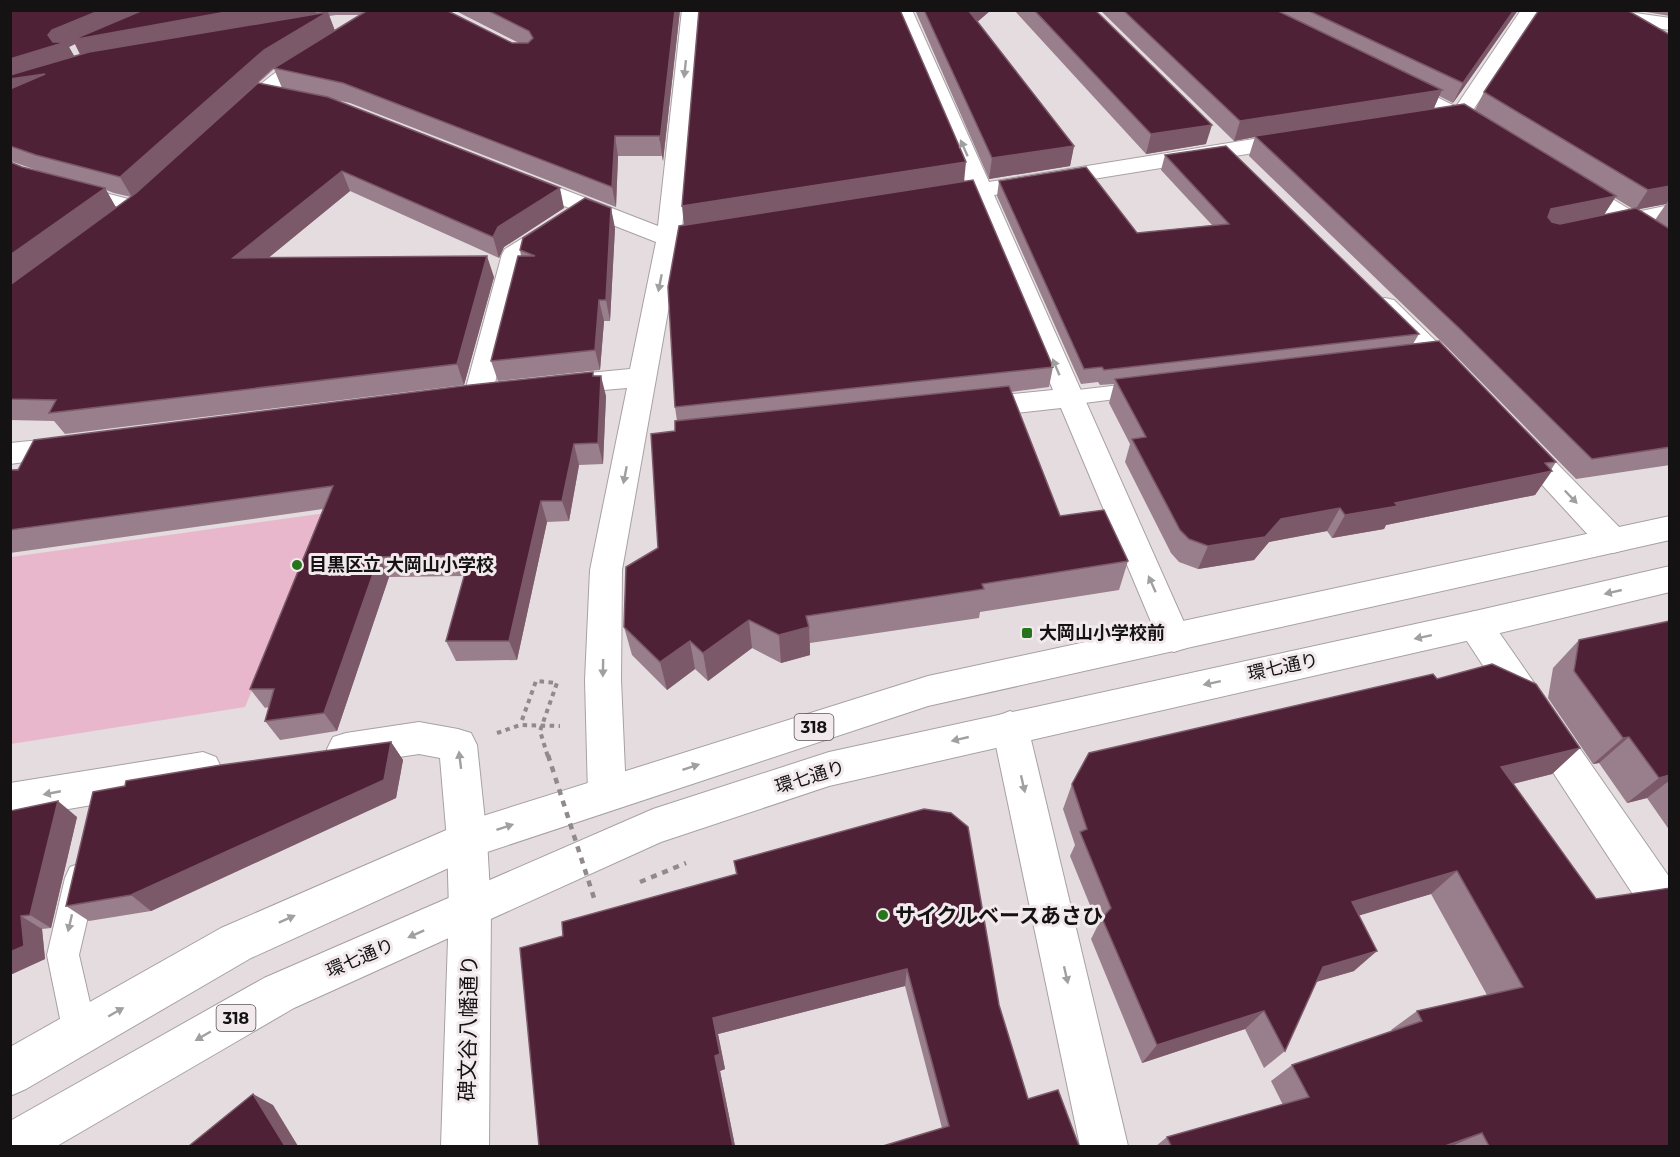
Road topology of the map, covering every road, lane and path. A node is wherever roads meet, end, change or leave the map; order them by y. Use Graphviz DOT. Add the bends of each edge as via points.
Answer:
graph roads {
  1 [pos="397,10"];
  2 [pos="691,10"];
  3 [pos="903,10"];
  4 [pos="1531,10"];
  5 [pos="1572,10"];
  6 [pos="1608,15"];
  7 [pos="368,22"];
  8 [pos="326,23"];
  9 [pos="1670,24"];
  10 [pos="1634,32"];
  11 [pos="1392,81"];
  12 [pos="260,92"];
  13 [pos="284,97"];
  14 [pos="1460,114"];
  15 [pos="1401,123"];
  16 [pos="1482,128"];
  17 [pos="216,133"];
  18 [pos="1320,136"];
  19 [pos="498,171"];
  20 [pos="1550,171"];
  21 [pos="63,187"];
  22 [pos="155,190"];
  23 [pos="982,190"];
  24 [pos="913,201"];
  25 [pos="138,207"];
  26 [pos="587,207"];
  27 [pos="1670,210"];
  28 [pos="1628,219"];
  29 [pos="114,225"];
  30 [pos="1593,226"];
  31 [pos="741,228"];
  32 [pos="669,238"];
  33 [pos="1670,245"];
  34 [pos="1369,290"];
  35 [pos="643,377"];
  36 [pos="1164,387"];
  37 [pos="536,388"];
  38 [pos="1468,390"];
  39 [pos="478,395"];
  40 [pos="1069,398"];
  41 [pos="945,411"];
  42 [pos="1501,424"];
  43 [pos="660,441"];
  44 [pos="92,444"];
  45 [pos="631,444"];
  46 [pos="10,454"];
  47 [pos="1670,528"];
  48 [pos="1613,541"];
  49 [pos="1670,579"];
  50 [pos="1475,625"];
  51 [pos="1174,638"];
  52 [pos="521,722"];
  53 [pos="567,725"];
  54 [pos="1010,727"];
  55 [pos="459,746"];
  56 [pos="314,754"];
  57 [pos="232,765"];
  58 [pos="607,795"];
  59 [pos="10,801"];
  60 [pos="467,840"];
  61 [pos="87,852"];
  62 [pos="688,863"];
  63 [pos="636,884"];
  64 [pos="606,897"];
  65 [pos="470,910"];
  66 [pos="1670,914"];
  67 [pos="80,1034"];
  68 [pos="10,1073"];
  69 [pos="58,1133"];
  70 [pos="12,1146"];
  71 [pos="465,1146"];
  72 [pos="1104,1146"];
  1 -- 7 [label="street"];
  2 -- 32 [label="street, one-way"];
  23 -- 3 [label="street, one-way"];
  4 -- 14 [label="street"];
  5 -- 6 [label="street"];
  6 -- 9 [label="street"];
  6 -- 10 [label="lane"];
  7 -- 8 [label="street"];
  7 -- 12 [label="street"];
  11 -- 14 [label="lane"];
  12 -- 13 [label="street"];
  12 -- 17 [label="street"];
  14 -- 15 [label="street"];
  14 -- 16 [label="street"];
  18 -- 23 [label="street"];
  19 -- 26 [label="street"];
  20 -- 28 [label="street"];
  21 -- 25 [label="lane"];
  22 -- 25 [label="street"];
  23 -- 24 [label="street"];
  40 -- 23 [label="street, one-way"];
  25 -- 29 [label="street"];
  26 -- 32 [label="street"];
  26 -- 39 [label="street" via="514,254"];
  27 -- 28 [label="lane"];
  28 -- 30 [label="lane"];
  28 -- 33 [label="street"];
  31 -- 32 [label="street"];
  32 -- 35 [label="street, one-way"];
  34 -- 38 [label="street" via="1424,357"];
  35 -- 37 [label="street"];
  35 -- 45 [label="street"];
  36 -- 40 [label="lane"];
  40 -- 41 [label="street"];
  51 -- 40 [label="street, one-way"];
  42 -- 48 [label="street, one-way"];
  43 -- 45 [label="street"];
  44 -- 46 [label="street"];
  45 -- 58 [label="street, one-way" via="606,570 603,680"];
  47 -- 48 [label="street, 318"];
  48 -- 51 [label="street, 318"];
  49 -- 50 [label="street, 環七通り / 318, one-way"];
  50 -- 54 [label="street, 環七通り / 318, one-way"];
  50 -- 66 [label="street"];
  58 -- 51 [label="street, 318, one-way" via="927,691"];
  52 -- 53 [label="path"];
  52 -- 55 [label="path"];
  52 -- 64 [label="path, bridge" via="536,681 557,683 540,731 595,901"];
  54 -- 65 [label="street, 環七通り / 318, one-way" via="829,769 653,827"];
  54 -- 72 [label="street, one-way"];
  55 -- 56 [label="street" via="419,738"];
  60 -- 55 [label="street, 碑文谷八幡通り, one-way"];
  57 -- 59 [label="street, one-way" via="98,801"];
  60 -- 58 [label="street, 318, one-way"];
  60 -- 65 [label="street, 碑文谷八幡通り"];
  67 -- 60 [label="street, 318, one-way" via="236,943"];
  61 -- 67 [label="lane, one-way" via="63,955"];
  62 -- 63 [label="path"];
  65 -- 69 [label="street, 環七通り / 318, one-way" via="279,993"];
  65 -- 71 [label="street, 碑文谷八幡通り"];
  67 -- 68 [label="street, 318"];
  69 -- 70 [label="street, 環七通り / 318"];
}
